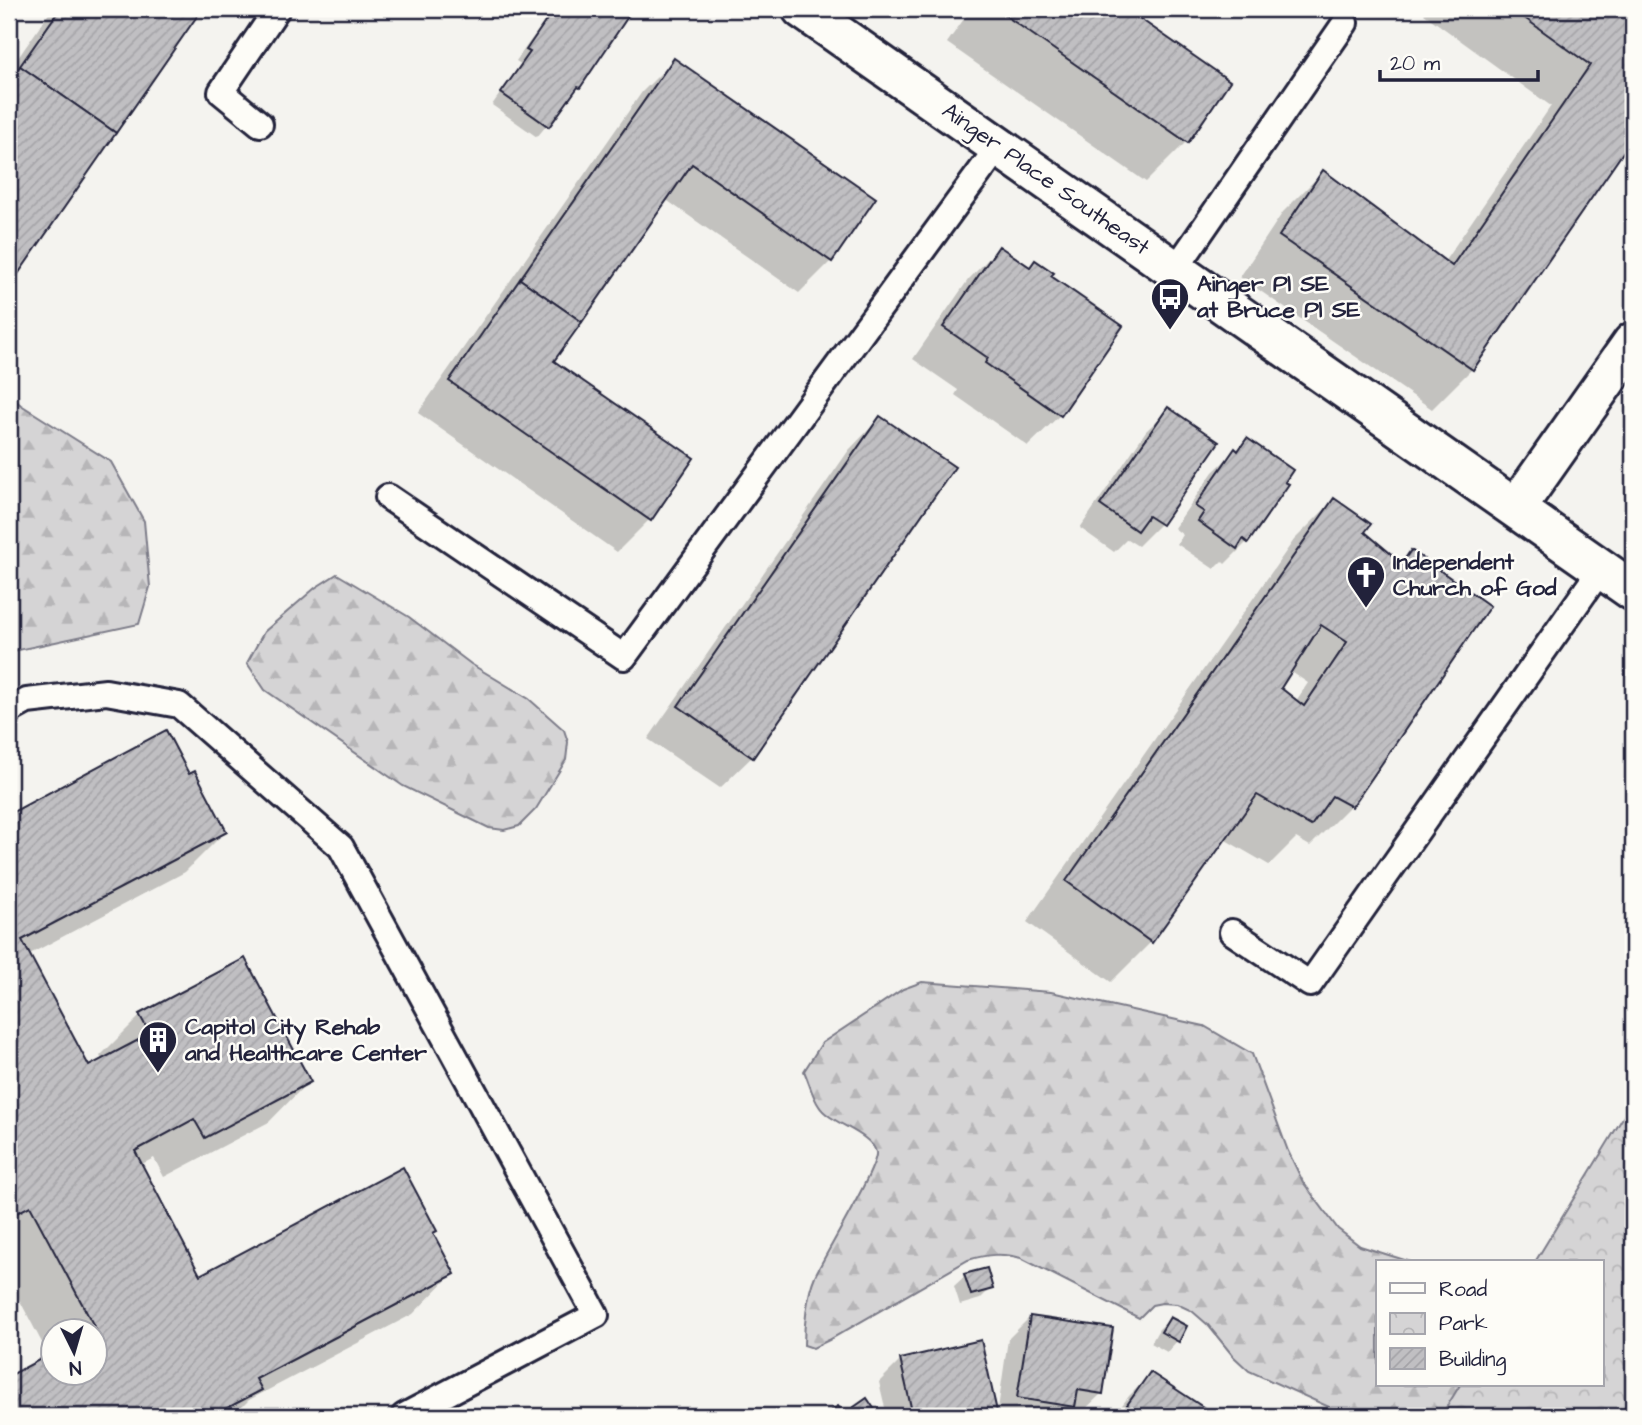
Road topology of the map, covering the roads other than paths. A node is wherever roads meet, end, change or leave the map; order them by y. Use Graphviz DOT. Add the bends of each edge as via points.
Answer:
graph roads {
  1 [pos="277,9"];
  2 [pos="802,9"];
  3 [pos="1345,23"];
  4 [pos="260,124"];
  5 [pos="999,146"];
  6 [pos="1175,270"];
  7 [pos="1633,342"];
  8 [pos="388,498"];
  9 [pos="1516,509"];
  10 [pos="1601,569"];
  11 [pos="1633,591"];
  12 [pos="9,711"];
  13 [pos="1232,932"];
  14 [pos="404,1416"];
  1 -- 4 [label="lane" via="221,92"];
  2 -- 5 [label="street, Ainger Place Southeast"];
  3 -- 6 [label="lane"];
  5 -- 6 [label="street, Ainger Place Southeast"];
  5 -- 8 [label="lane" via="624,657"];
  6 -- 9 [label="street, Ainger Place Southeast"];
  7 -- 9 [label="street"];
  9 -- 10 [label="street, Ainger Place Southeast"];
  10 -- 11 [label="street, Ainger Place Southeast"];
  10 -- 13 [label="lane" via="1310,984"];
  12 -- 14 [label="lane" via="27,701 106,692 179,705 341,846 596,1315"];
}
